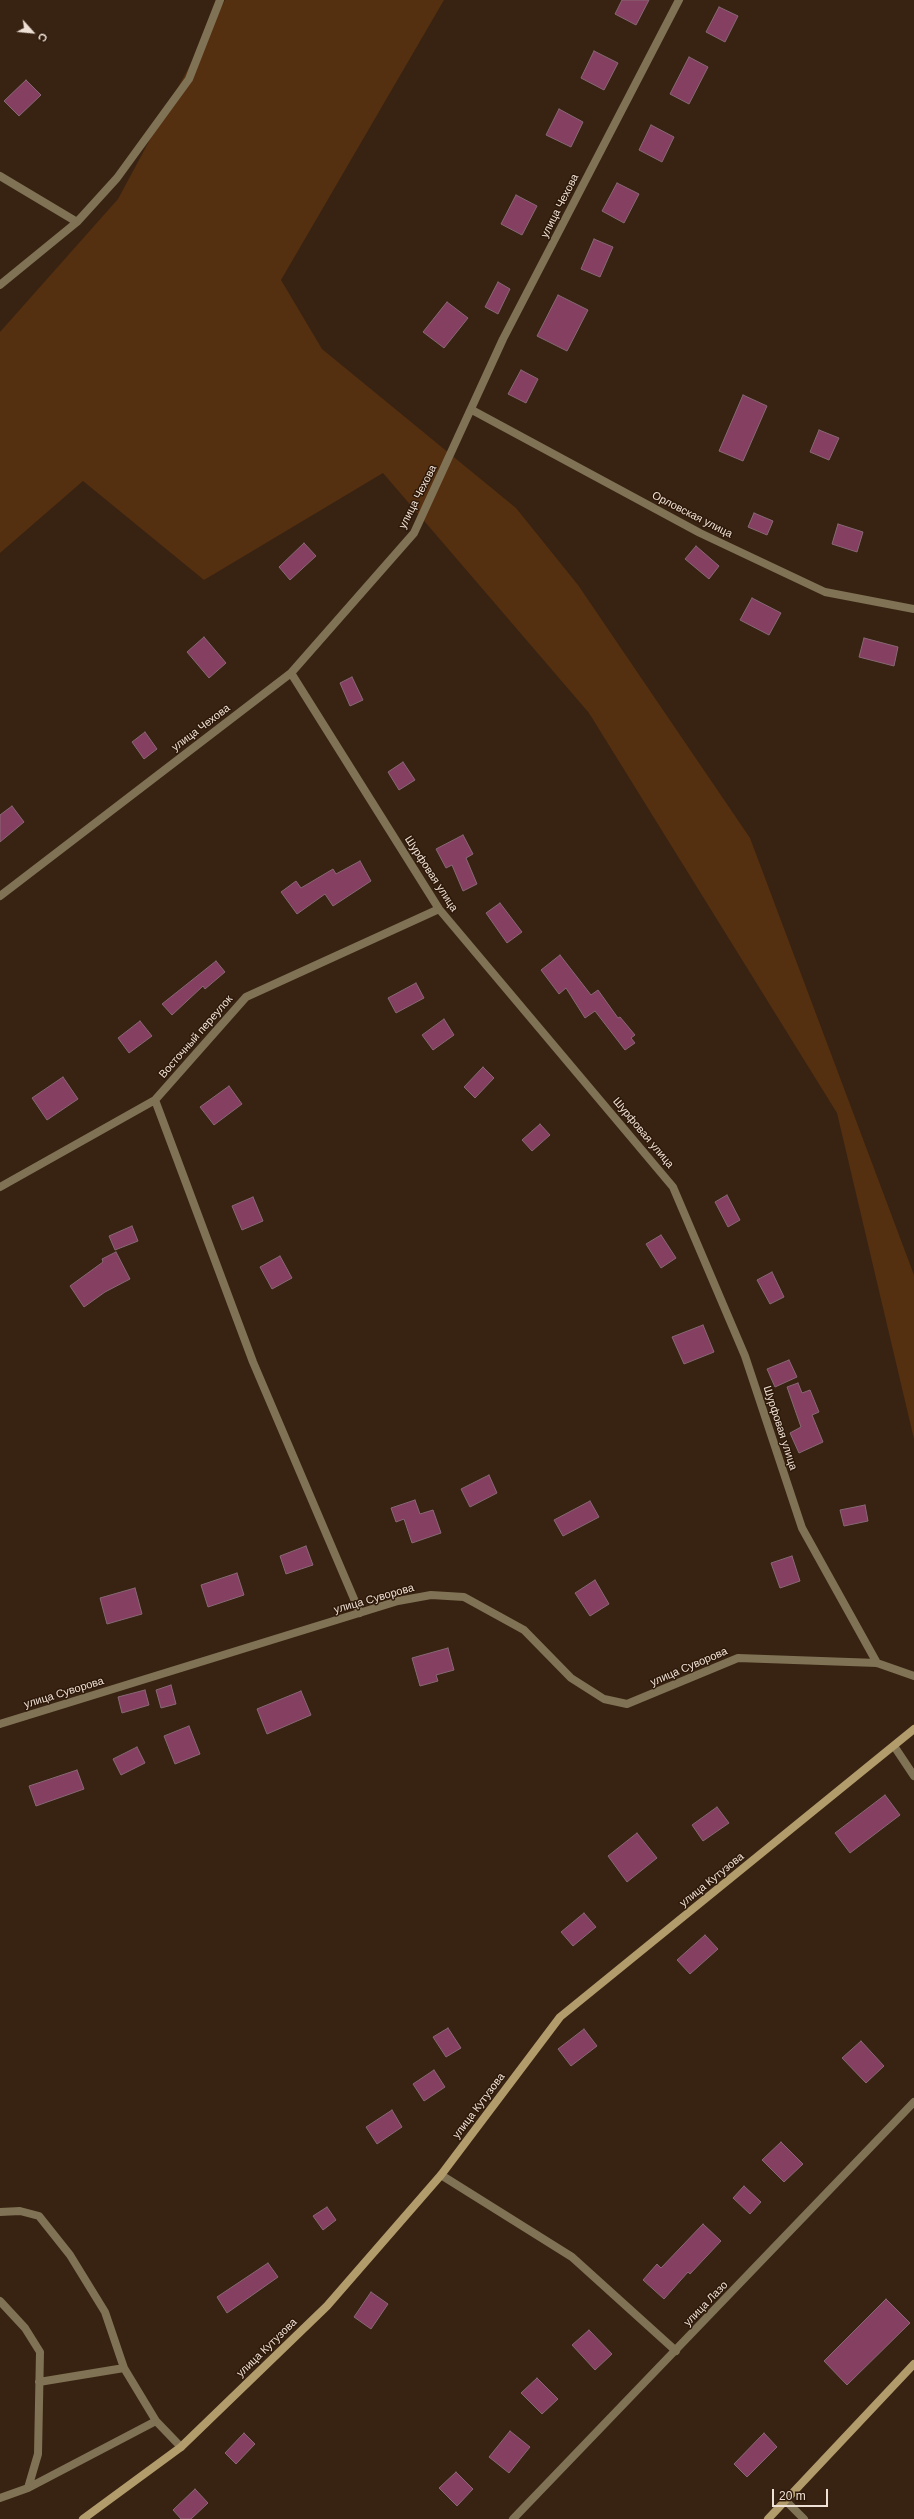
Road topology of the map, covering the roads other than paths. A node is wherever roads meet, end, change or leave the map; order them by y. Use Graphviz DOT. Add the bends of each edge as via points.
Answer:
graph roads {
  1 [pos="220,0"];
  2 [pos="679,0"];
  3 [pos="0,176"];
  4 [pos="77,222"];
  5 [pos="0,284"];
  6 [pos="472,410"];
  7 [pos="914,609"];
  8 [pos="291,673"];
  9 [pos="0,896"];
  10 [pos="439,909"];
  11 [pos="155,1100"];
  12 [pos="0,1187"];
  13 [pos="360,1613"];
  14 [pos="877,1663"];
  15 [pos="914,1676"];
  16 [pos="0,1724"];
  17 [pos="914,1729"];
  18 [pos="894,1746"];
  19 [pos="914,1776"];
  20 [pos="914,2102"];
  21 [pos="441,2175"];
  22 [pos="0,2212"];
  23 [pos="0,2301"];
  24 [pos="676,2352"];
  25 [pos="914,2364"];
  26 [pos="124,2368"];
  27 [pos="40,2382"];
  28 [pos="156,2421"];
  29 [pos="181,2447"];
  30 [pos="28,2488"];
  31 [pos="0,2498"];
  32 [pos="785,2500"];
  33 [pos="83,2519"];
  34 [pos="513,2519"];
  35 [pos="768,2519"];
  36 [pos="804,2519"];
  1 -- 4 [label="street" via="189,78 117,178"];
  2 -- 6 [label="street, улица Чехова" via="503,339"];
  3 -- 4 [label="street"];
  4 -- 5 [label="street"];
  6 -- 7 [label="street, Орловская улица" via="700,532 825,592"];
  6 -- 8 [label="street, улица Чехова" via="414,533"];
  8 -- 9 [label="street, улица Чехова"];
  8 -- 10 [label="street, Шурфовая улица"];
  10 -- 11 [label="street, Восточный переулок" via="246,997"];
  10 -- 14 [label="street, Шурфовая улица" via="673,1187 745,1356 802,1528"];
  11 -- 12 [label="street, Восточный переулок"];
  11 -- 13 [label="street" via="253,1362"];
  13 -- 14 [label="street, улица Суворова" via="398,1601 431,1595 464,1597 524,1630 571,1678 604,1699 627,1704 738,1658"];
  13 -- 16 [label="street, улица Суворова"];
  14 -- 15 [label="street, улица Суворова"];
  17 -- 18 [label="street, улица Кутузова"];
  18 -- 19 [label="street"];
  18 -- 21 [label="street, улица Кутузова" via="560,2016"];
  20 -- 24 [label="street, улица Лазо"];
  21 -- 24 [label="street" via="572,2257"];
  21 -- 29 [label="street, улица Кутузова" via="327,2306"];
  22 -- 26 [label="street" via="20,2211 39,2216 70,2255 105,2312"];
  23 -- 27 [label="street" via="25,2328 40,2352"];
  24 -- 34 [label="street, улица Лазо"];
  25 -- 32 [label="street"];
  26 -- 27 [label="street"];
  26 -- 28 [label="street"];
  27 -- 30 [label="street" via="38,2454"];
  28 -- 29 [label="street"];
  28 -- 30 [label="street"];
  29 -- 33 [label="street, улица Кутузова"];
  30 -- 31 [label="street"];
  32 -- 35 [label="street"];
  32 -- 36 [label="street"];
}
